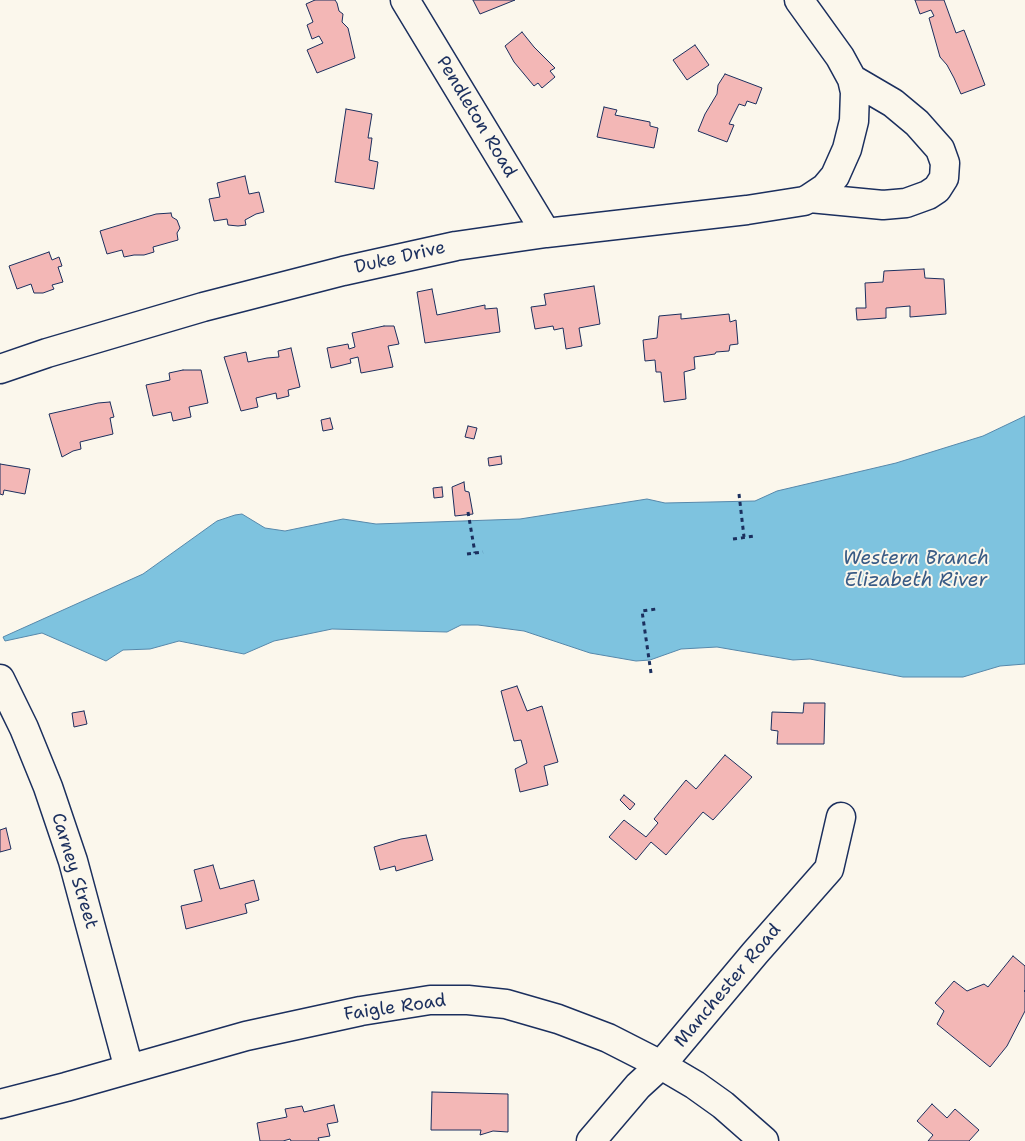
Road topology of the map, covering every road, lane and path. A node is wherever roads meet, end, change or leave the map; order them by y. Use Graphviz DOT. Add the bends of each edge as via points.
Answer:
graph roads {
  1 [pos="405,0"];
  2 [pos="798,0"];
  3 [pos="852,79"];
  4 [pos="810,198"];
  5 [pos="546,233"];
  6 [pos="0,370"];
  7 [pos="739,494"];
  8 [pos="468,512"];
  9 [pos="755,536"];
  10 [pos="744,537"];
  11 [pos="733,539"];
  12 [pos="483,552"];
  13 [pos="475,553"];
  14 [pos="467,554"];
  15 [pos="656,609"];
  16 [pos="651,673"];
  17 [pos="0,679"];
  18 [pos="841,818"];
  19 [pos="661,1065"];
  20 [pos="129,1069"];
  21 [pos="0,1104"];
  22 [pos="591,1141"];
  23 [pos="764,1141"];
  1 -- 5 [label="street, Pendleton Road"];
  2 -- 3 [label="street, Duke Drive" via="840,57"];
  3 -- 4 [label="street, Duke Drive" via="854,121 847,149 835,176"];
  3 -- 4 [label="street, Duke Drive" via="893,103 917,122 940,149 945,163 944,178 928,195 906,203 883,205"];
  4 -- 5 [label="street, Duke Drive" via="747,210"];
  5 -- 6 [label="street, Duke Drive" via="456,246 343,271 194,310"];
  7 -- 10 [label="path"];
  8 -- 13 [label="path"];
  9 -- 10 [label="path"];
  10 -- 11 [label="path"];
  12 -- 13 [label="path"];
  13 -- 14 [label="path"];
  15 -- 16 [label="path" via="642,611"];
  17 -- 20 [label="street, Carney Street" via="48,786 74,861"];
  18 -- 19 [label="street, Manchester Road" via="829,869"];
  19 -- 20 [label="street, Faigle Road" via="608,1038 506,1004 430,1000 246,1036"];
  19 -- 22 [label="street, Manchester Road" via="638,1086"];
  19 -- 23 [label="street, Faigle Road" via="723,1105"];
  20 -- 21 [label="street, Faigle Road"];
}
